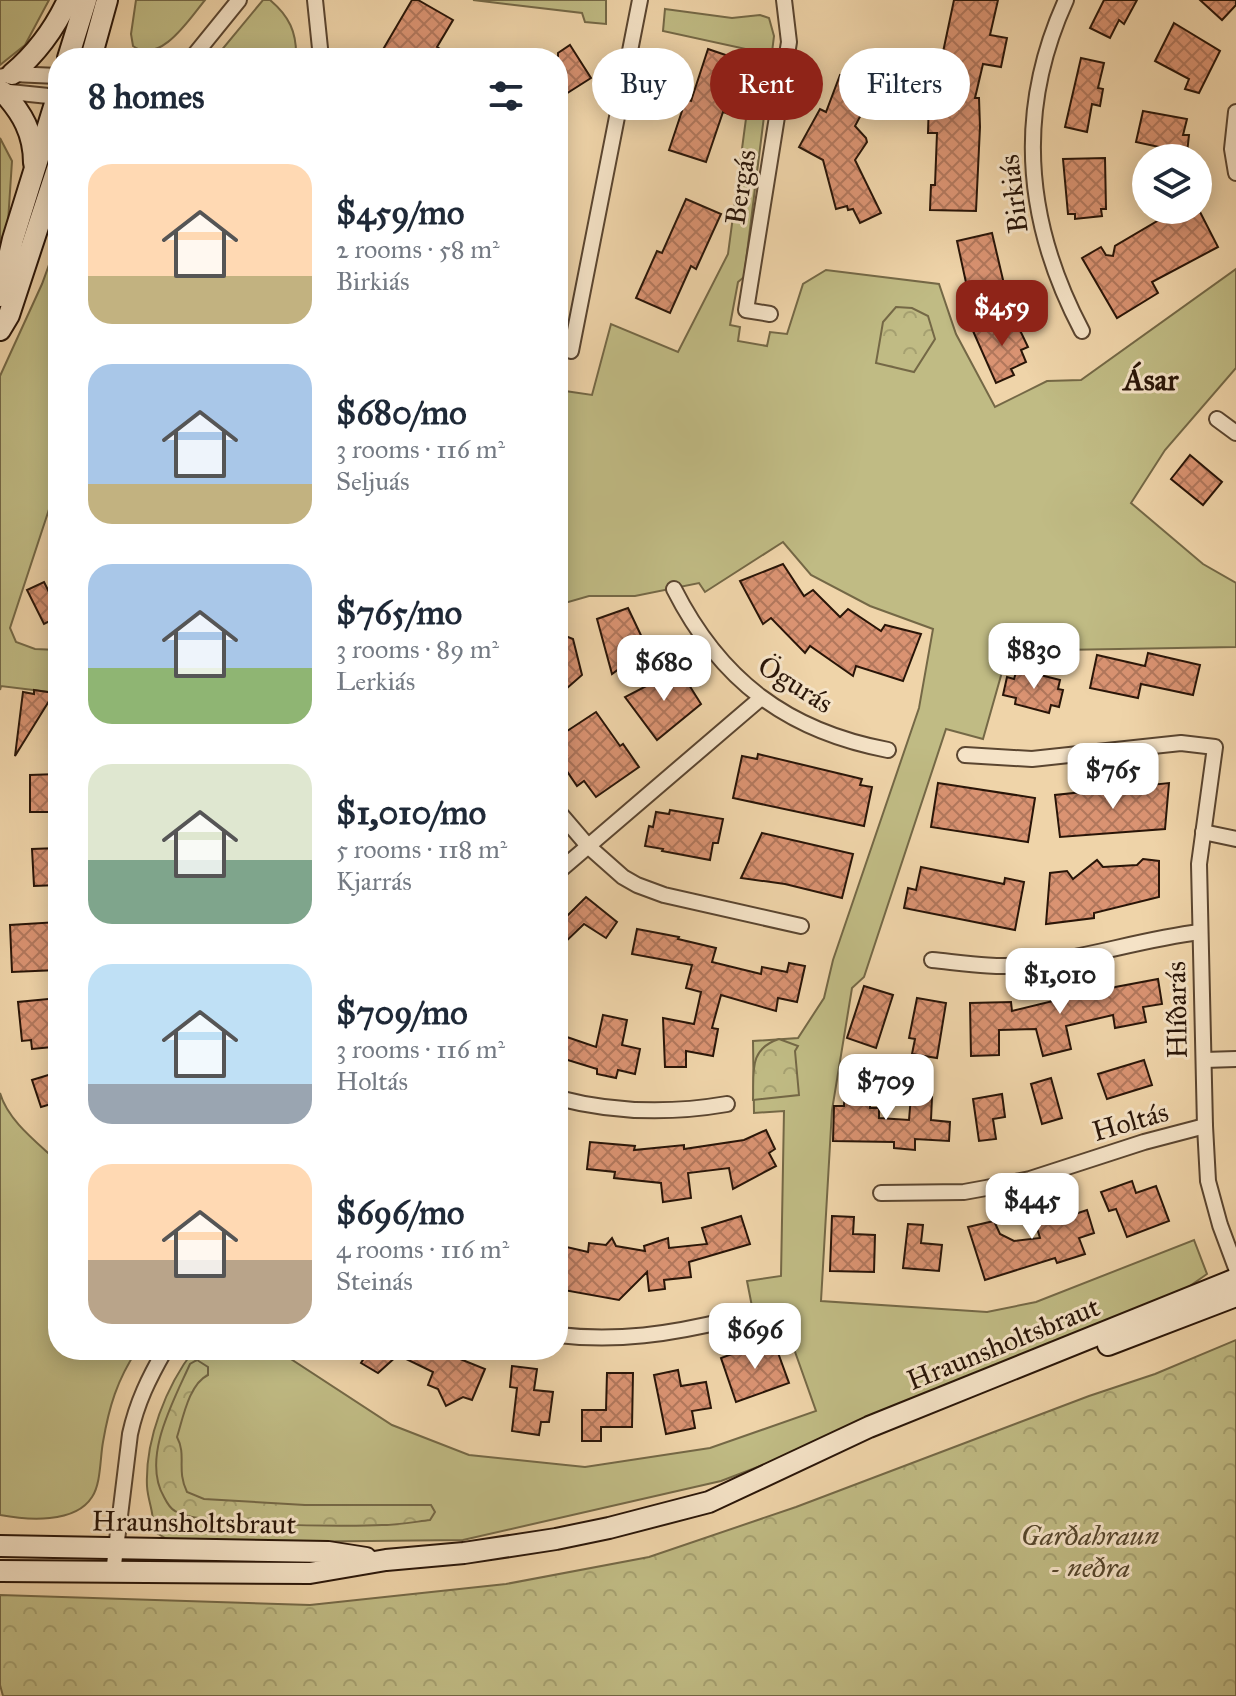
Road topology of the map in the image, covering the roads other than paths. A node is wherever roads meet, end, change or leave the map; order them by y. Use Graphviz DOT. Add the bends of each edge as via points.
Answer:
graph roads {
  1 [pos="68,0"];
  2 [pos="86,0"];
  3 [pos="107,0"];
  4 [pos="239,0"];
  5 [pos="315,0"];
  6 [pos="640,0"];
  7 [pos="784,0"];
  8 [pos="1066,0"];
  9 [pos="71,48"];
  10 [pos="94,48"];
  11 [pos="200,48"];
  12 [pos="320,48"];
  13 [pos="48,77"];
  14 [pos="4,83"];
  15 [pos="48,94"];
  16 [pos="1236,112"];
  17 [pos="48,128"];
  18 [pos="1236,173"];
  19 [pos="33,175"];
  20 [pos="48,197"];
  21 [pos="48,214"];
  22 [pos="39,225"];
  23 [pos="0,296"];
  24 [pos="770,314"];
  25 [pos="0,330"];
  26 [pos="1082,331"];
  27 [pos="571,351"];
  28 [pos="1217,419"];
  29 [pos="1236,433"];
  30 [pos="674,589"];
  31 [pos="761,698"];
  32 [pos="888,750"];
  33 [pos="965,755"];
  34 [pos="568,823"];
  35 [pos="1203,832"];
  36 [pos="1236,839"];
  37 [pos="588,846"];
  38 [pos="568,863"];
  39 [pos="801,926"];
  40 [pos="1200,932"];
  41 [pos="932,960"];
  42 [pos="1236,1059"];
  43 [pos="1204,1060"];
  44 [pos="568,1100"];
  45 [pos="727,1104"];
  46 [pos="1205,1126"];
  47 [pos="881,1193"];
  48 [pos="1236,1268"];
  49 [pos="1236,1279"];
  50 [pos="1236,1296"];
  51 [pos="728,1320"];
  52 [pos="568,1335"];
  53 [pos="159,1360"];
  54 [pos="794,1464"];
  55 [pos="0,1546"];
  56 [pos="116,1548"];
  57 [pos="386,1560"];
  58 [pos="0,1571"];
  59 [pos="113,1573"];
  1 -- 14 [label="street" via="45,42"];
  2 -- 9 [label="street"];
  3 -- 10 [label="street"];
  4 -- 11 [label="street"];
  5 -- 12 [label="street"];
  6 -- 27 [label="street"];
  7 -- 24 [label="street, Bergás" via="789,42 746,310"];
  8 -- 26 [label="street, Birkiás" via="1039,80 1033,177 1044,241"];
  13 -- 14 [label="street"];
  14 -- 15 [label="street"];
  14 -- 19 [label="street" via="27,124"];
  16 -- 18 [label="street"];
  17 -- 19 [label="street"];
  19 -- 23 [label="street"];
  20 -- 22 [label="street"];
  21 -- 22 [label="street"];
  22 -- 25 [label="street"];
  28 -- 29 [label="street"];
  30 -- 31 [label="street, Ögurás" via="702,638"];
  31 -- 32 [label="street, Ögurás" via="821,732"];
  31 -- 37 [label="street"];
  33 -- 35 [label="street, Hlíðarás" via="1032,759 1181,743 1215,747"];
  34 -- 37 [label="street"];
  35 -- 36 [label="street"];
  35 -- 40 [label="street, Hlíðarás"];
  37 -- 38 [label="street"];
  37 -- 39 [label="street" via="623,877 650,891"];
  40 -- 41 [label="street" via="1021,965"];
  40 -- 43 [label="street, Hlíðarás"];
  42 -- 43 [label="street"];
  43 -- 46 [label="street, Hlíðarás"];
  44 -- 45 [label="street" via="640,1111"];
  46 -- 47 [label="street, Holtás" via="1001,1185 964,1192"];
  46 -- 48 [label="street, Hlíðarás" via="1208,1181"];
  49 -- 54 [label="street, Hraunsholtsbraut" via="869,1427"];
  50 -- 54 [label="street, Hraunsholtsbraut" via="874,1439"];
  51 -- 52 [label="street" via="632,1338"];
  53 -- 56 [label="street" via="135,1412"];
  54 -- 57 [label="street, Hraunsholtsbraut" via="709,1502 609,1528 464,1553"];
  55 -- 56 [label="street, Hraunsholtsbraut"];
  56 -- 57 [label="street, Hraunsholtsbraut" via="328,1552"];
  56 -- 59 [label="street"];
  57 -- 59 [label="street, Hraunsholtsbraut" via="310,1573"];
  58 -- 59 [label="street, Hraunsholtsbraut"];
}
